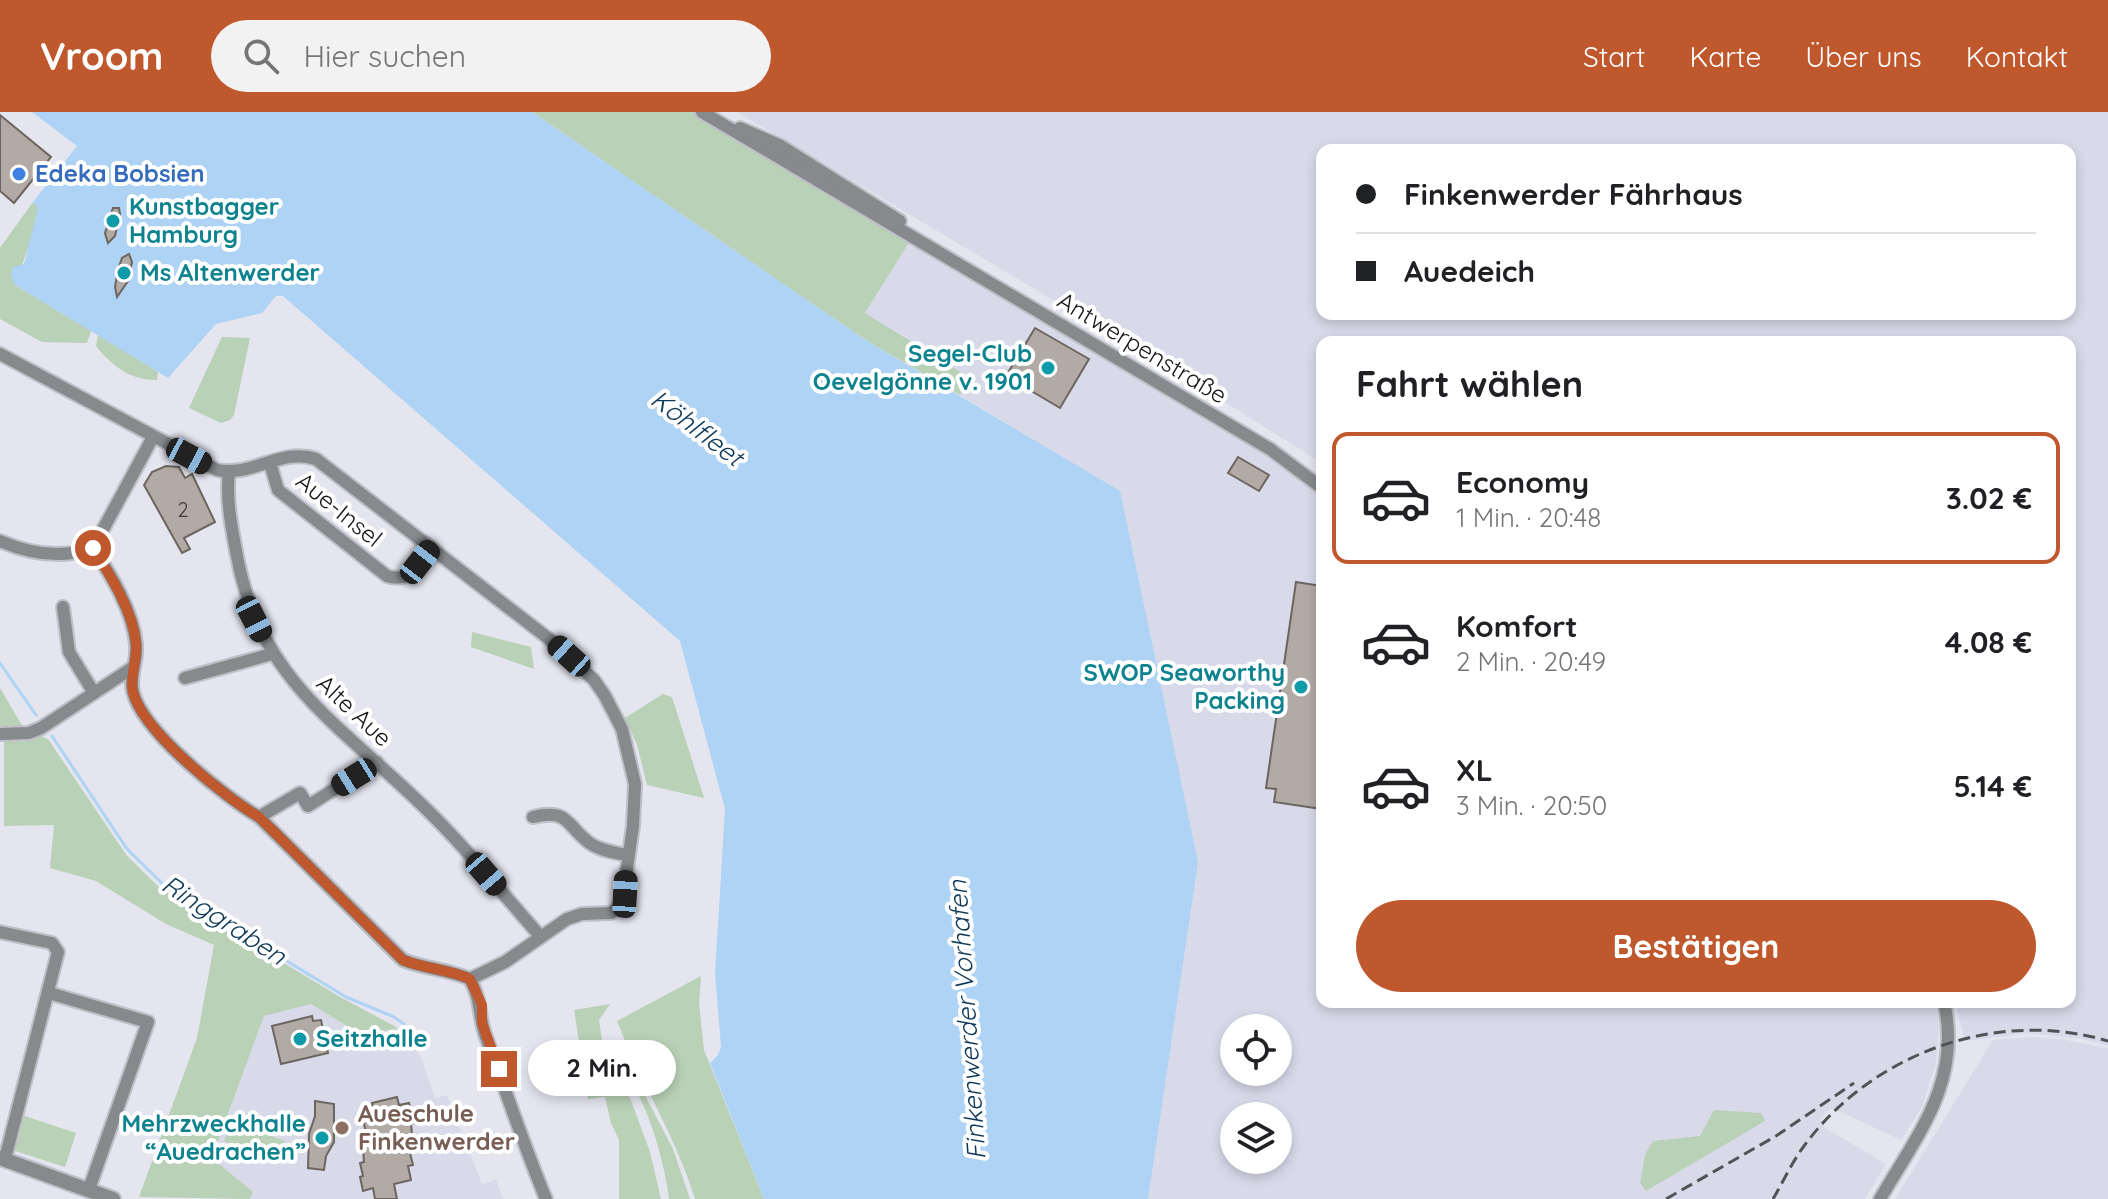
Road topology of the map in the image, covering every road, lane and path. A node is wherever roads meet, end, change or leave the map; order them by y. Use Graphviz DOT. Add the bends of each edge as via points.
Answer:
graph roads {
  1 [pos="703,112"];
  2 [pos="0,354"];
  3 [pos="153,437"];
  4 [pos="270,463"];
  5 [pos="229,472"];
  6 [pos="1316,484"];
  7 [pos="0,541"];
  8 [pos="431,547"];
  9 [pos="93,548"];
  10 [pos="63,607"];
  11 [pos="272,654"];
  12 [pos="132,668"];
  13 [pos="185,678"];
  14 [pos="94,693"];
  15 [pos="0,734"];
  16 [pos="377,762"];
  17 [pos="259,817"];
  18 [pos="533,817"];
  19 [pos="628,855"];
  20 [pos="0,932"];
  21 [pos="540,936"];
  22 [pos="470,979"];
  23 [pos="49,993"];
  24 [pos="1945,1008"];
  25 [pos="2,1158"];
  26 [pos="89,1189"];
  27 [pos="113,1199"];
  28 [pos="546,1199"];
  29 [pos="1880,1199"];
  1 -- 6 [label="street, Antwerpenstraße" via="1270,449"];
  2 -- 3 [label="street"];
  3 -- 5 [label="street"];
  3 -- 9 [label="street"];
  4 -- 5 [label="street"];
  4 -- 8 [label="street, Aue-Insel" via="294,455 316,459"];
  4 -- 8 [label="street, Aue-Insel" via="278,490 387,576 409,576"];
  5 -- 11 [label="street, Alte Aue" via="228,505 240,573"];
  7 -- 9 [label="street" via="56,555"];
  8 -- 19 [label="street, Aue-Insel" via="594,680 622,729 632,763 635,793"];
  9 -- 12 [label="street" via="133,628 137,645"];
  10 -- 14 [label="street" via="69,652"];
  11 -- 13 [label="street"];
  11 -- 16 [label="street, Alte Aue" via="303,696"];
  12 -- 14 [label="street"];
  12 -- 17 [label="street" via="133,693 166,740 213,786"];
  14 -- 15 [label="street" via="41,728"];
  16 -- 17 [label="street" via="308,806 300,793"];
  16 -- 21 [label="street, Alte Aue" via="438,820"];
  17 -- 22 [label="street" via="403,960"];
  18 -- 19 [label="street" via="563,816 592,845"];
  19 -- 21 [label="street, Aue-Insel" via="625,894 618,909 575,916"];
  20 -- 23 [label="street" via="52,943 58,952"];
  21 -- 22 [label="street"];
  22 -- 28 [label="street"];
  23 -- 25 [label="street"];
  23 -- 26 [label="street" via="148,1022"];
  24 -- 29 [label="street" via="1949,1043 1937,1102"];
  25 -- 26 [label="street"];
  26 -- 27 [label="street"];
}
